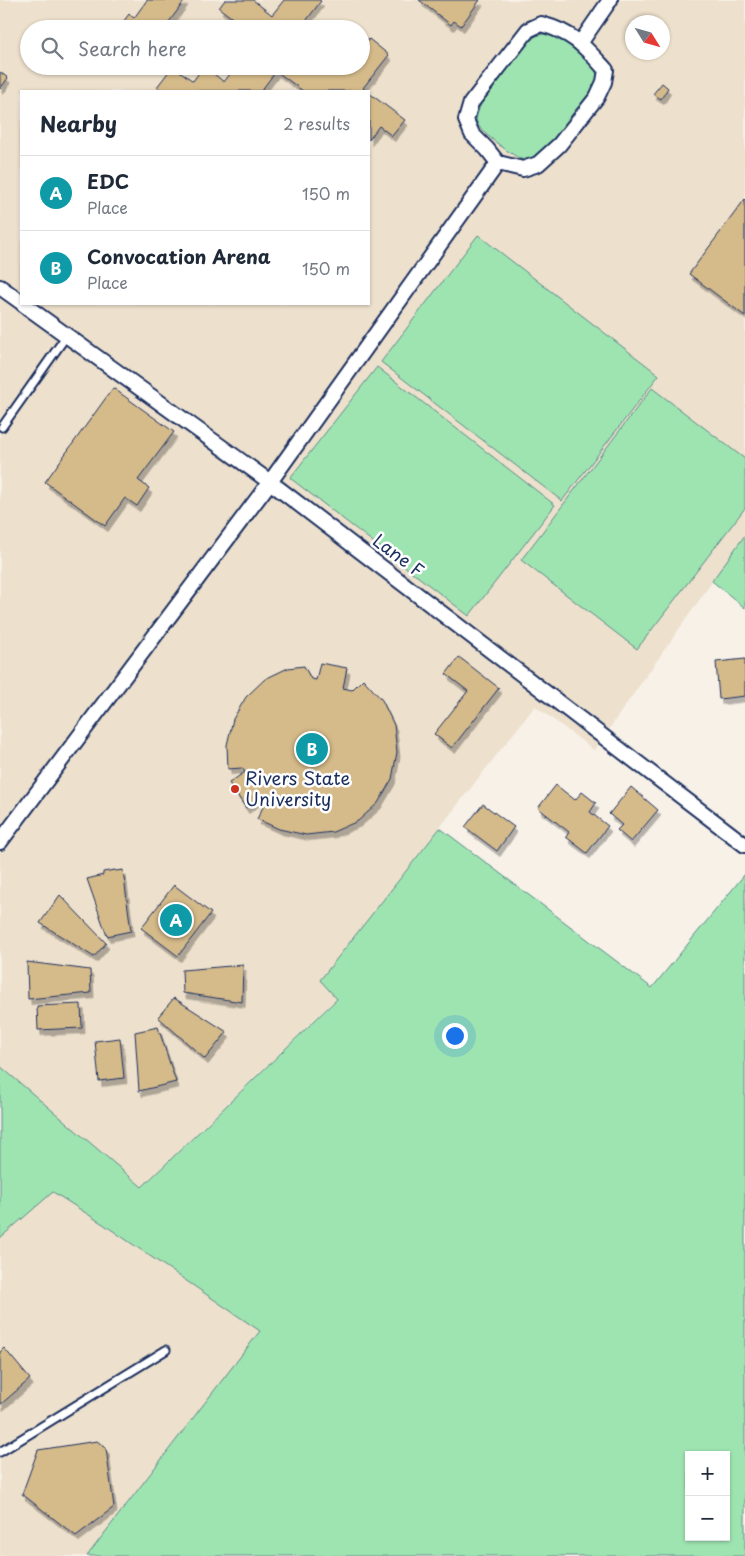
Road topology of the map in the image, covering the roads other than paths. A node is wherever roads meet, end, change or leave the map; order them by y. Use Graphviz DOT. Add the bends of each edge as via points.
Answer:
graph roads {
  1 [pos="610,0"];
  2 [pos="580,42"];
  3 [pos="498,163"];
  4 [pos="0,287"];
  5 [pos="20,302"];
  6 [pos="25,305"];
  7 [pos="67,335"];
  8 [pos="2,427"];
  9 [pos="270,482"];
  10 [pos="0,842"];
  11 [pos="745,845"];
  12 [pos="166,1350"];
  13 [pos="0,1452"];
  1 -- 2 [label="street"];
  2 -- 3 [label="street" via="606,70 597,97 538,164 523,169"];
  2 -- 3 [label="street" via="557,28 541,24 528,30 471,103 466,120 472,134"];
  3 -- 9 [label="street"];
  4 -- 5 [label="street, Lane F"];
  6 -- 7 [label="street, Lane F"];
  7 -- 8 [label="lane"];
  7 -- 9 [label="street, Lane F"];
  9 -- 10 [label="street"];
  9 -- 11 [label="street, Lane F"];
  12 -- 13 [label="lane"];
}
